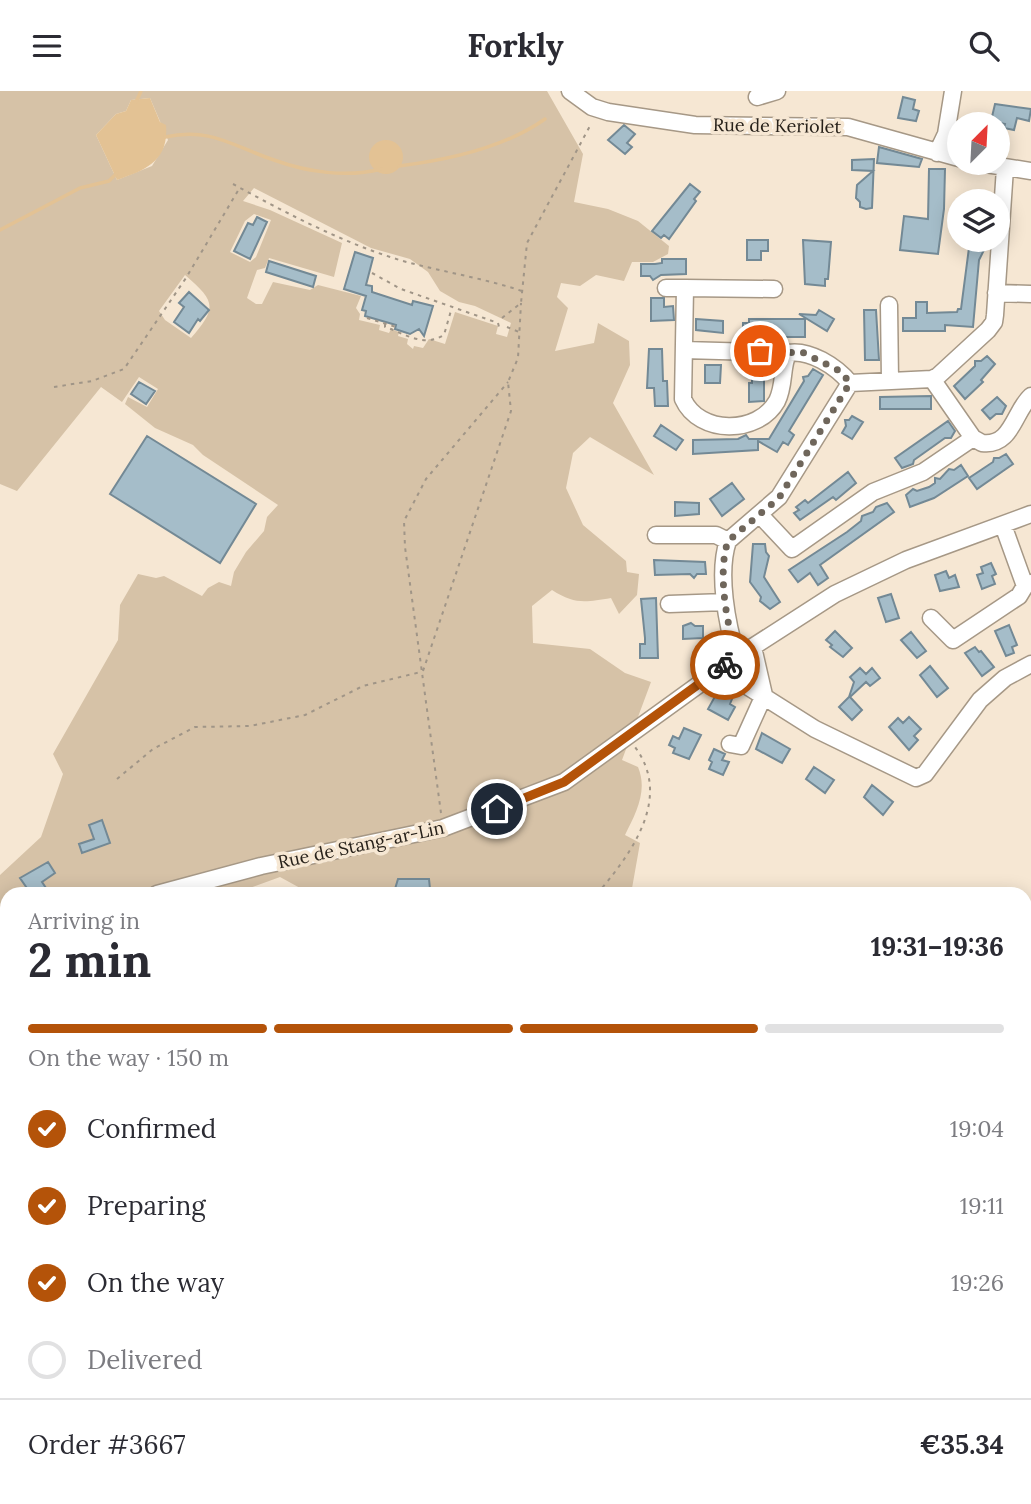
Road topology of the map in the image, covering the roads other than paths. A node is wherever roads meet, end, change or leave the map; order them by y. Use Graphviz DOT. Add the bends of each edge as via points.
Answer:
graph roads {
  1 [pos="570,91"];
  2 [pos="777,91"];
  3 [pos="953,91"];
  4 [pos="757,97"];
  5 [pos="592,107"];
  6 [pos="591,124"];
  7 [pos="937,153"];
  8 [pos="947,155"];
  9 [pos="1010,169"];
  10 [pos="1031,171"];
  11 [pos="1004,175"];
  12 [pos="666,288"];
  13 [pos="685,288"];
  14 [pos="774,289"];
  15 [pos="996,293"];
  16 [pos="1031,294"];
  17 [pos="889,305"];
  18 [pos="684,350"];
  19 [pos="788,353"];
  20 [pos="932,379"];
  21 [pos="890,380"];
  22 [pos="850,383"];
  23 [pos="1031,396"];
  24 [pos="973,437"];
  25 [pos="1031,514"];
  26 [pos="761,516"];
  27 [pos="1003,524"];
  28 [pos="656,535"];
  29 [pos="728,541"];
  30 [pos="1028,585"];
  31 [pos="725,602"];
  32 [pos="669,604"];
  33 [pos="931,618"];
  34 [pos="753,647"];
  35 [pos="737,657"];
  36 [pos="1031,664"];
  37 [pos="720,669"];
  38 [pos="764,695"];
  39 [pos="730,744"];
  40 [pos="183,887"];
  1 -- 5 [label="street, Rue de Keriolet"];
  2 -- 4 [label="street"];
  3 -- 7 [label="street" via="946,134"];
  5 -- 6 [label="street"];
  5 -- 7 [label="street, Rue de Keriolet" via="695,125 848,127"];
  7 -- 8 [label="street, Rue de Keriolet"];
  9 -- 10 [label="street"];
  11 -- 15 [label="street"];
  12 -- 13 [label="street"];
  13 -- 14 [label="street"];
  13 -- 18 [label="street"];
  15 -- 16 [label="street"];
  15 -- 20 [label="street" via="994,322"];
  17 -- 21 [label="street"];
  18 -- 19 [label="street"];
  18 -- 19 [label="street" via="682,399 688,411 708,424 738,426 762,418 776,402"];
  19 -- 22 [label="street" via="800,351 840,371"];
  20 -- 21 [label="street"];
  20 -- 24 [label="street"];
  21 -- 22 [label="street"];
  22 -- 26 [label="street" via="779,498"];
  23 -- 24 [label="street" via="1013,429 998,440 988,443"];
  24 -- 26 [label="street" via="923,472 873,492 792,549"];
  25 -- 27 [label="street, Rue de Stang-ar-Lin"];
  26 -- 29 [label="street"];
  27 -- 30 [label="street"];
  27 -- 34 [label="street, Rue de Stang-ar-Lin" via="884,569 835,594"];
  28 -- 29 [label="street" via="716,535"];
  29 -- 31 [label="street" via="724,551"];
  30 -- 33 [label="street" via="954,640"];
  31 -- 32 [label="street"];
  31 -- 35 [label="street"];
  34 -- 35 [label="street, Rue de Stang-ar-Lin"];
  34 -- 38 [label="street"];
  35 -- 37 [label="street, Rue de Stang-ar-Lin"];
  36 -- 38 [label="street" via="991,688 925,773 916,778 815,729"];
  37 -- 38 [label="street"];
  37 -- 40 [label="street, Rue de Stang-ar-Lin" via="564,782 443,828"];
  38 -- 39 [label="street" via="741,746"];
}
